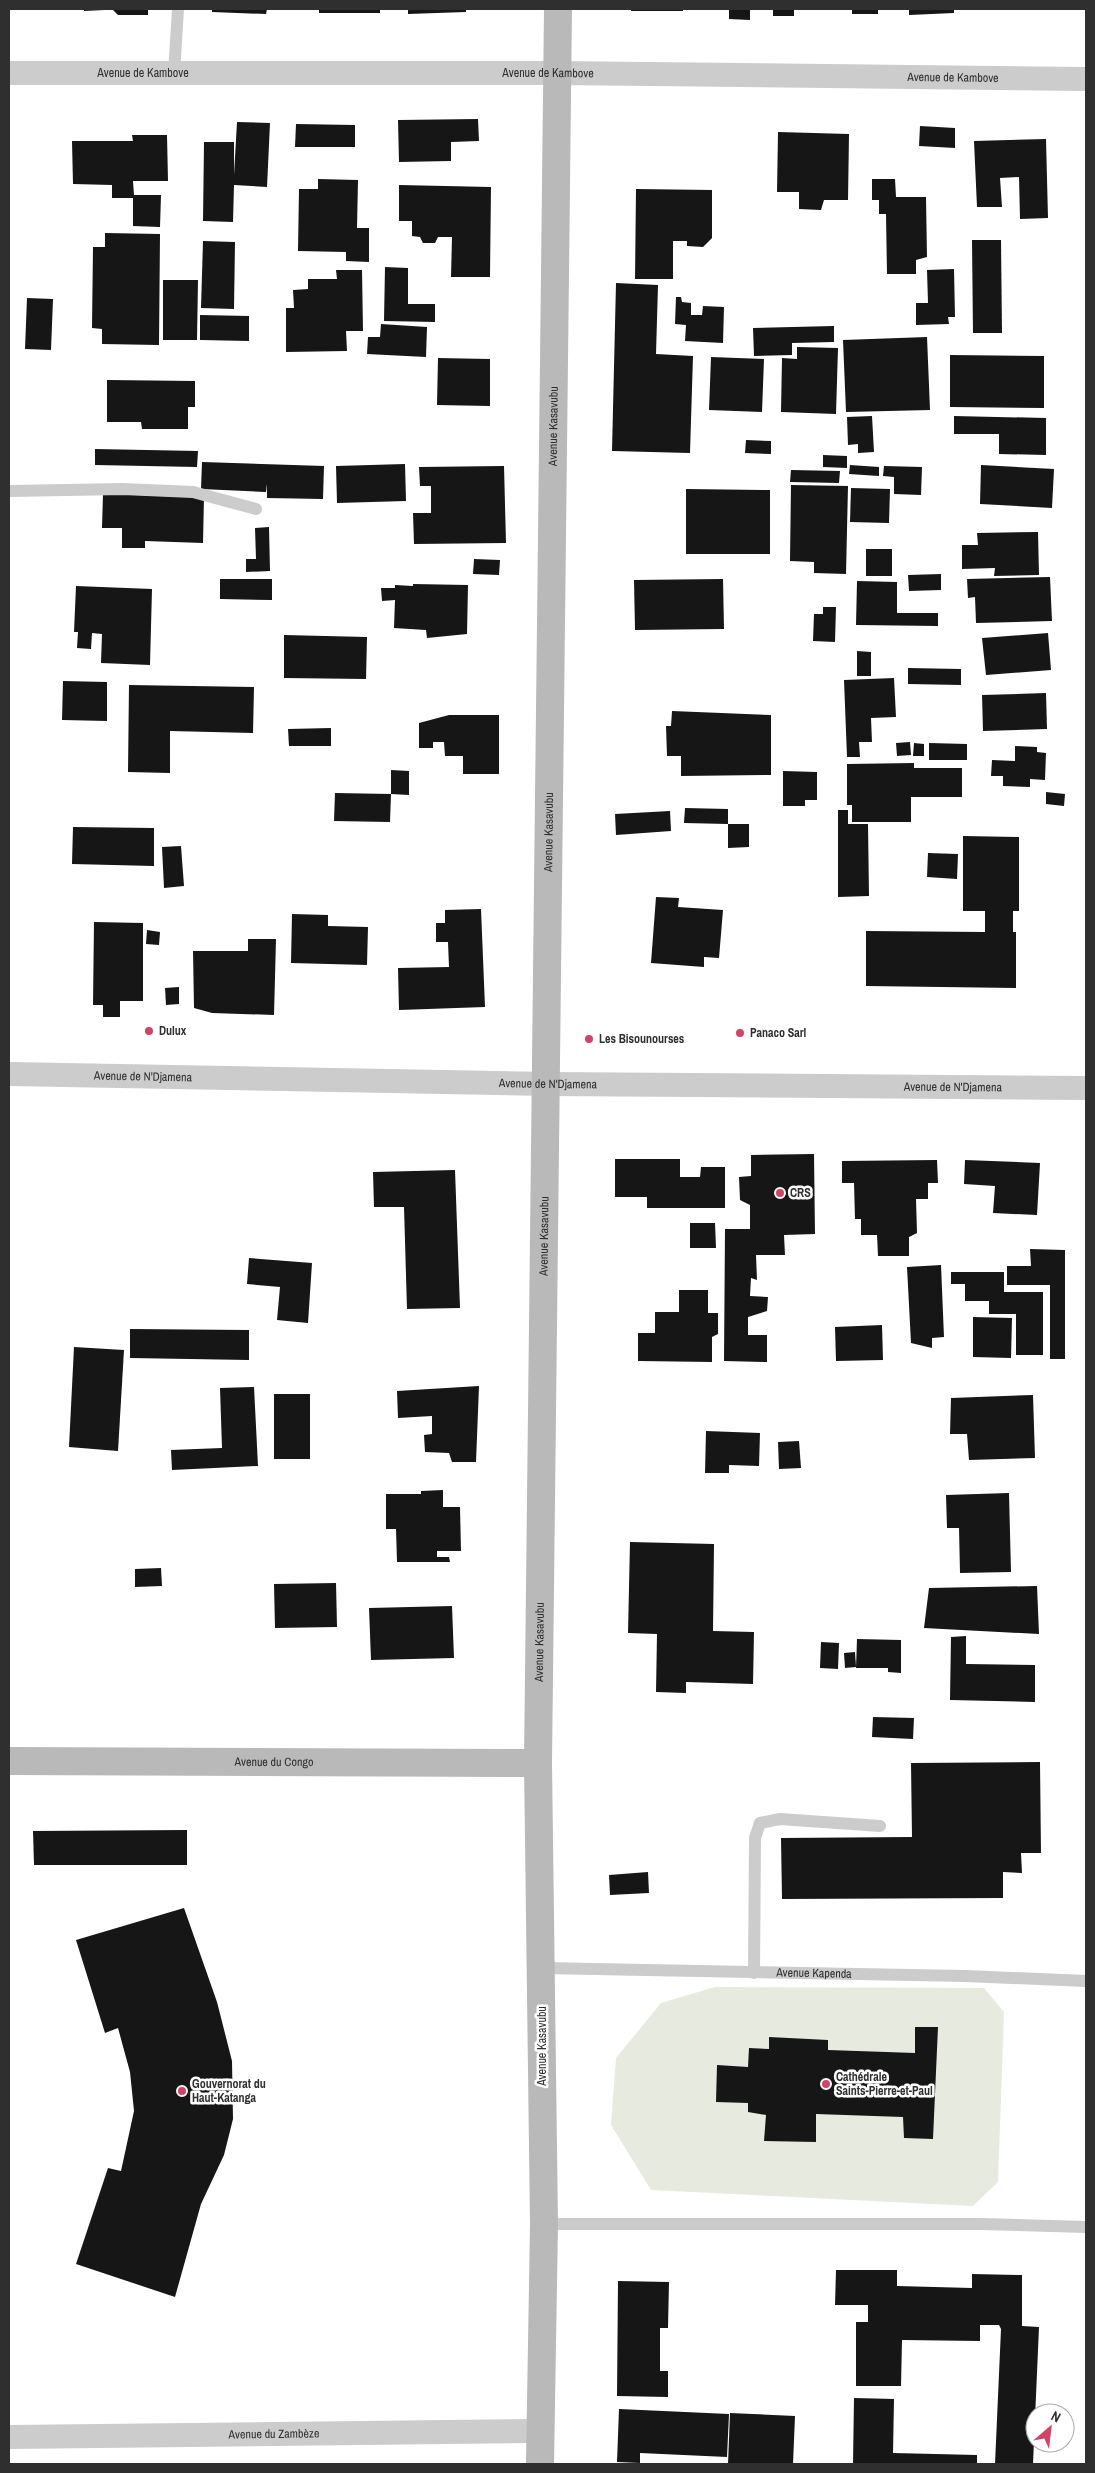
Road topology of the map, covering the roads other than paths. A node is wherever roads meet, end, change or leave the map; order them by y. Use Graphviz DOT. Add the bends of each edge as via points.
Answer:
graph roads {
  1 [pos="178,9"];
  2 [pos="558,9"];
  3 [pos="9,73"];
  4 [pos="174,73"];
  5 [pos="558,74"];
  6 [pos="1086,79"];
  7 [pos="9,491"];
  8 [pos="256,509"];
  9 [pos="9,1074"];
  10 [pos="547,1084"];
  11 [pos="1086,1088"];
  12 [pos="9,1761"];
  13 [pos="538,1762"];
  14 [pos="880,1826"];
  15 [pos="542,1968"];
  16 [pos="754,1973"];
  17 [pos="1086,1981"];
  18 [pos="544,2224"];
  19 [pos="1086,2227"];
  20 [pos="540,2431"];
  21 [pos="9,2438"];
  22 [pos="540,2464"];
  1 -- 4 [label="lane"];
  2 -- 5 [label="main road, Avenue Kasavubu"];
  3 -- 4 [label="street, Avenue de Kambove"];
  4 -- 5 [label="street, Avenue de Kambove"];
  5 -- 6 [label="street, Avenue de Kambove"];
  5 -- 10 [label="main road, Avenue Kasavubu"];
  7 -- 8 [label="lane" via="123,489 194,492"];
  9 -- 10 [label="street, Avenue de N'Djamena"];
  10 -- 11 [label="street, Avenue de N'Djamena"];
  10 -- 13 [label="main road, Avenue Kasavubu"];
  12 -- 13 [label="main road, Avenue du Congo"];
  13 -- 15 [label="main road, Avenue Kasavubu"];
  14 -- 16 [label="lane" via="780,1819 760,1823 755,1838"];
  15 -- 16 [label="lane, Avenue Kapenda"];
  15 -- 18 [label="main road, Avenue Kasavubu"];
  16 -- 17 [label="lane, Avenue Kapenda"];
  18 -- 19 [label="lane"];
  18 -- 20 [label="main road, Avenue Kasavubu"];
  20 -- 21 [label="street, Avenue du Zambèze"];
  20 -- 22 [label="main road, Avenue Kasavubu"];
}
